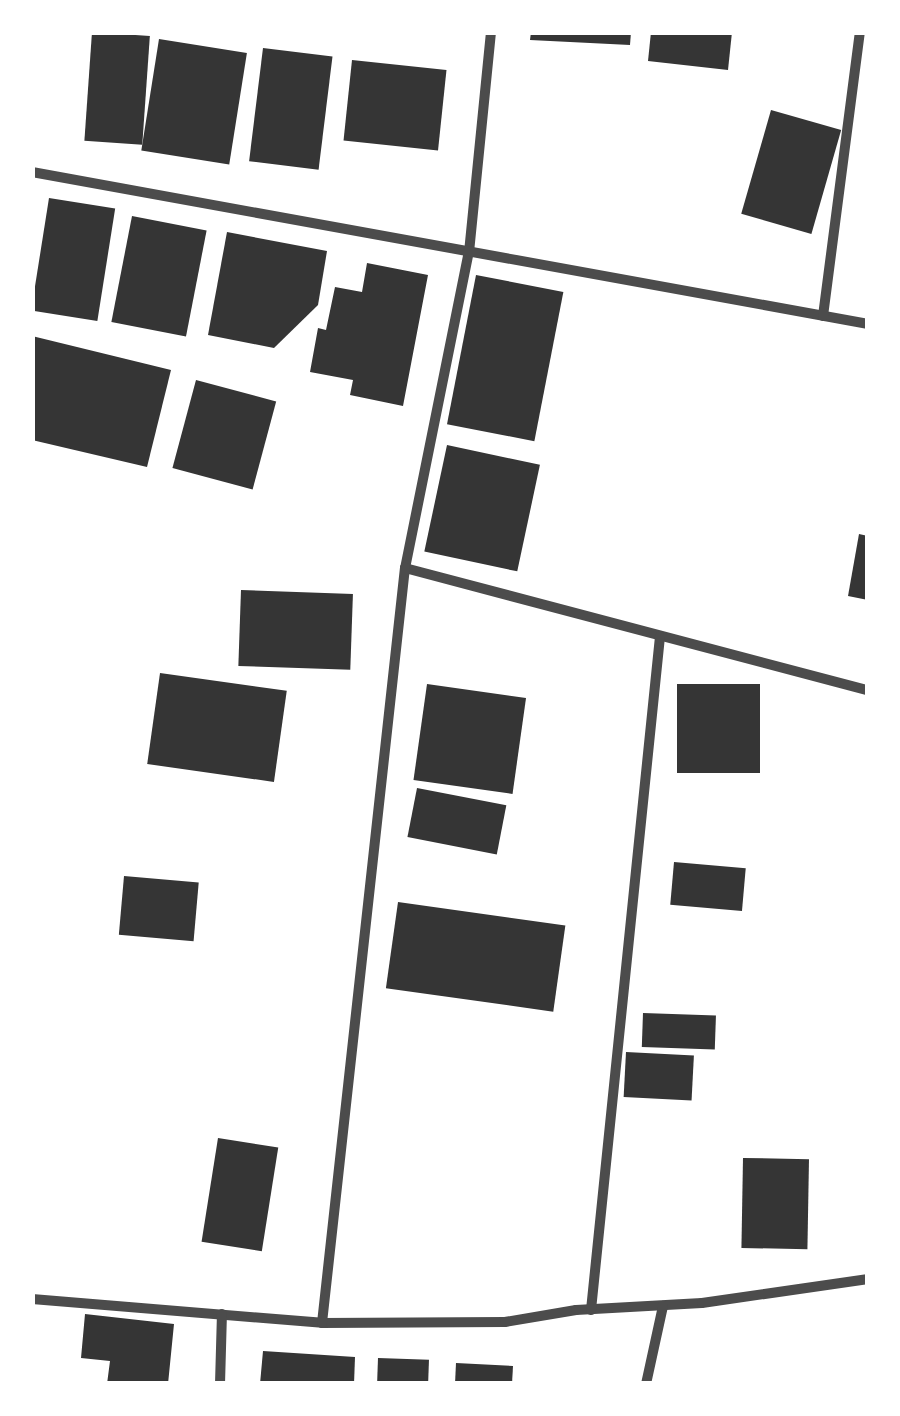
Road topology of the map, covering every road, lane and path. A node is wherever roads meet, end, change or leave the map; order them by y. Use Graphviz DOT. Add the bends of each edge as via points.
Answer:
graph roads {
  1 [pos="490,32"];
  2 [pos="860,32"];
  3 [pos="32,172"];
  4 [pos="469,252"];
  5 [pos="823,316"];
  6 [pos="868,324"];
  7 [pos="406,568"];
  8 [pos="660,637"];
  9 [pos="868,690"];
  10 [pos="868,1279"];
  11 [pos="32,1300"];
  12 [pos="663,1306"];
  13 [pos="591,1310"];
  14 [pos="222,1314"];
  15 [pos="322,1323"];
  16 [pos="220,1384"];
  17 [pos="646,1384"];
  1 -- 4 [label="street"];
  2 -- 5 [label="street"];
  3 -- 4 [label="street"];
  4 -- 5 [label="street"];
  4 -- 7 [label="street"];
  5 -- 6 [label="street"];
  7 -- 8 [label="street"];
  7 -- 15 [label="street"];
  8 -- 9 [label="street"];
  8 -- 13 [label="street"];
  10 -- 12 [label="street"];
  11 -- 14 [label="street"];
  12 -- 13 [label="street"];
  12 -- 17 [label="street"];
  13 -- 15 [label="street" via="505,1322"];
  14 -- 15 [label="street"];
  14 -- 16 [label="street"];
}
